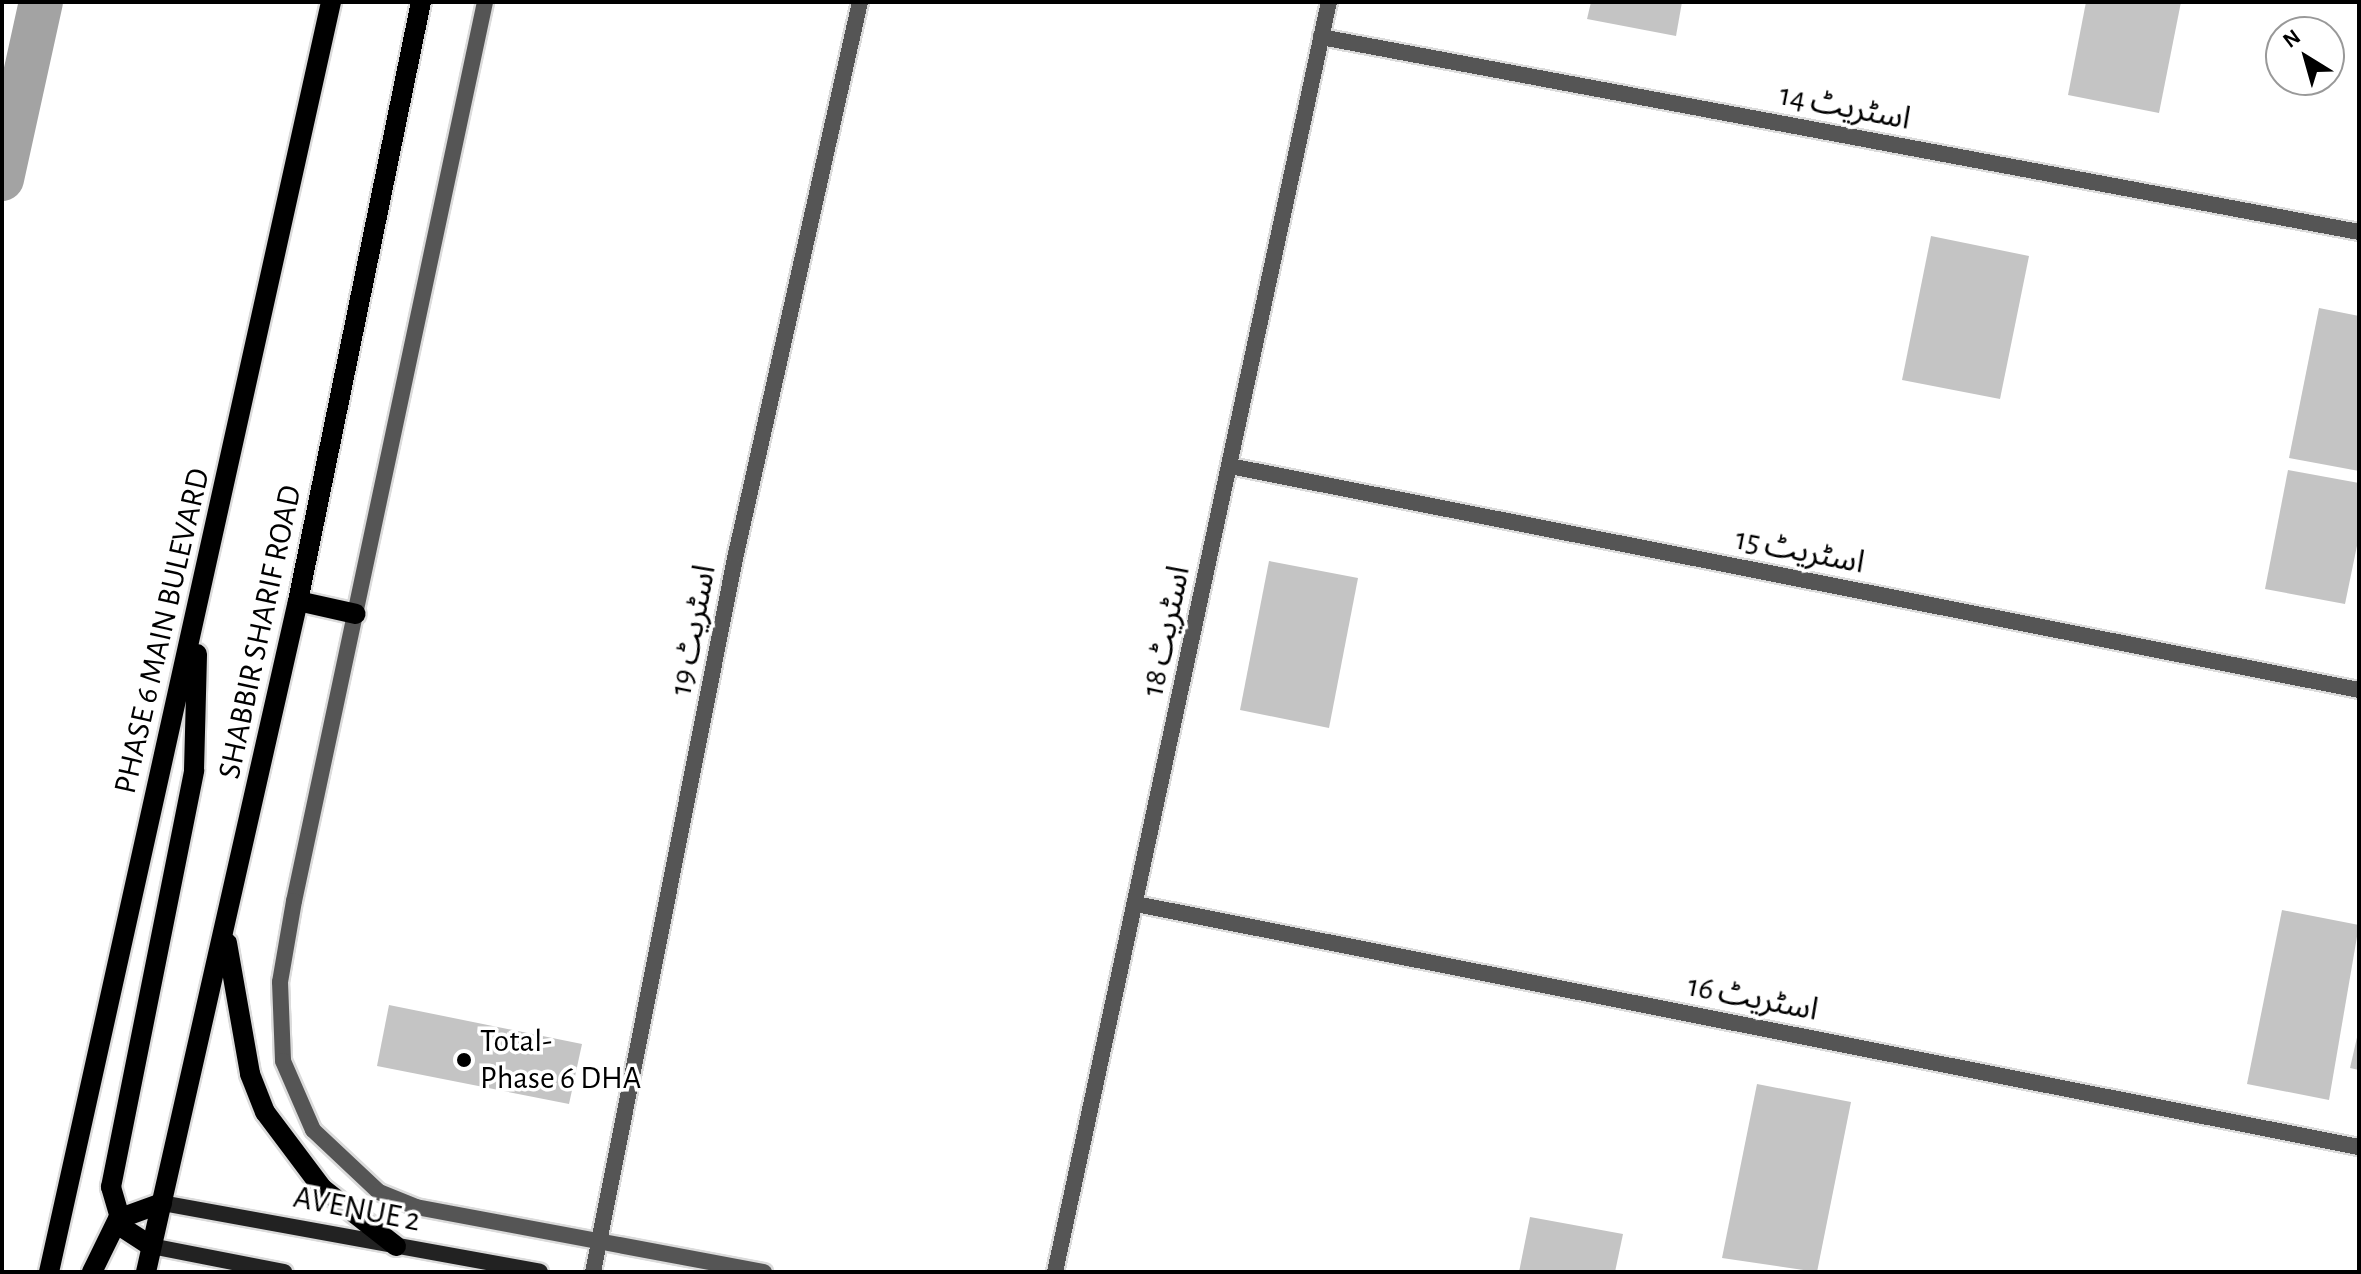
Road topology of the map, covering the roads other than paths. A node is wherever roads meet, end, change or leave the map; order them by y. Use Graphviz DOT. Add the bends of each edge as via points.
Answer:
graph roads {
  1 [pos="331,2"];
  2 [pos="421,2"];
  3 [pos="485,2"];
  4 [pos="860,2"];
  5 [pos="1329,2"];
  6 [pos="1321,37"];
  7 [pos="2359,232"];
  8 [pos="1230,466"];
  9 [pos="298,601"];
  10 [pos="198,610"];
  11 [pos="356,614"];
  12 [pos="2359,690"];
  13 [pos="1136,904"];
  14 [pos="226,931"];
  15 [pos="2359,1147"];
  16 [pos="162,1203"];
  17 [pos="118,1219"];
  18 [pos="599,1240"];
  19 [pos="151,1246"];
  20 [pos="396,1246"];
  21 [pos="49,1272"];
  22 [pos="92,1272"];
  23 [pos="146,1272"];
  24 [pos="284,1272"];
  25 [pos="540,1272"];
  26 [pos="593,1272"];
  27 [pos="764,1272"];
  28 [pos="1055,1272"];
  1 -- 10 [label="main road, PHASE 6 MAIN BULEVARD"];
  2 -- 9 [label="main road, SHABBIR SHARIF ROAD"];
  3 -- 11 [label="street"];
  4 -- 18 [label="street, اسٹریٹ 19" via="736,554"];
  5 -- 6 [label="street, اسٹریٹ 18"];
  6 -- 7 [label="street, اسٹریٹ 14"];
  6 -- 8 [label="street, اسٹریٹ 18"];
  8 -- 12 [label="street, اسٹریٹ 15"];
  8 -- 13 [label="street, اسٹریٹ 18"];
  9 -- 11 [label="main road"];
  9 -- 14 [label="main road, SHABBIR SHARIF ROAD"];
  10 -- 17 [label="main road" via="194,770 114,1165"];
  10 -- 21 [label="main road, PHASE 6 MAIN BULEVARD"];
  11 -- 18 [label="street" via="280,982 283,1061 293,1094 334,1156 379,1192 416,1207"];
  13 -- 15 [label="street, اسٹریٹ 16"];
  13 -- 28 [label="street, اسٹریٹ 18"];
  14 -- 16 [label="main road, SHABBIR SHARIF ROAD"];
  14 -- 20 [label="main road" via="239,1027 265,1112 322,1188"];
  16 -- 17 [label="main road"];
  16 -- 19 [label="main road, SHABBIR SHARIF ROAD"];
  16 -- 20 [label="main road, AVENUE 2"];
  17 -- 19 [label="main road" via="131,1238"];
  17 -- 22 [label="main road"];
  18 -- 26 [label="street, اسٹریٹ 19"];
  18 -- 27 [label="street"];
  19 -- 23 [label="main road, SHABBIR SHARIF ROAD"];
  19 -- 24 [label="main road"];
  20 -- 25 [label="main road, AVENUE 2"];
}
